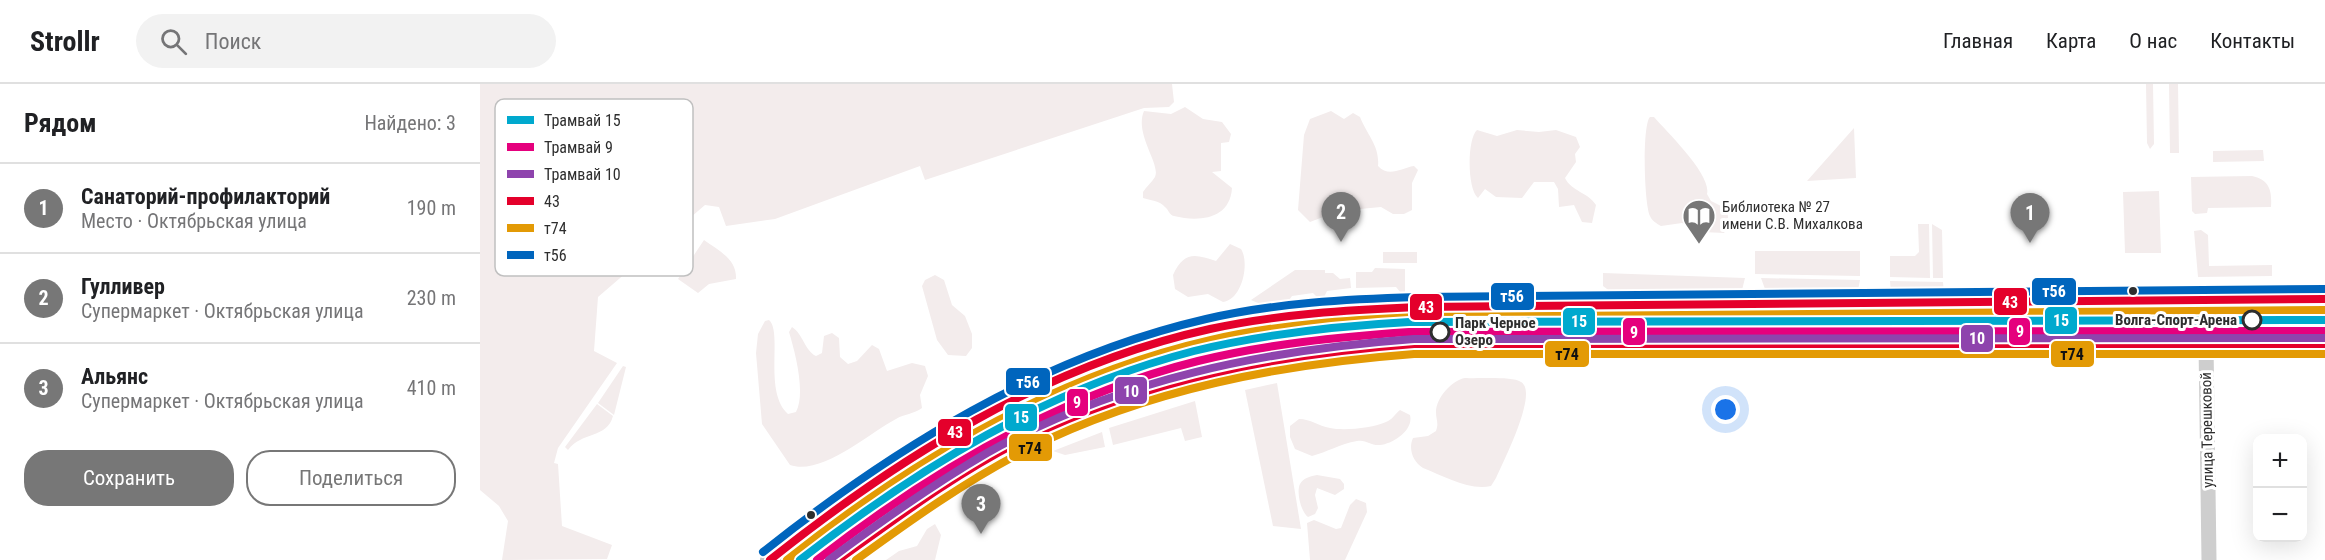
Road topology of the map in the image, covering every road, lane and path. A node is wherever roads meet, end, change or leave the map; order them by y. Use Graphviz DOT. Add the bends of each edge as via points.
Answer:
graph roads {
  1 [pos="2325,299"];
  2 [pos="2205,301"];
  3 [pos="2206,344"];
  4 [pos="2325,344"];
  5 [pos="770,560"];
  6 [pos="838,560"];
  7 [pos="2209,560"];
  1 -- 2 [label="main road"];
  2 -- 3 [label="main road, улица Терешковой"];
  2 -- 5 [label="main road" via="1407,307 1322,311 1213,330 1181,336 1077,372 980,417 931,444 835,509"];
  3 -- 4 [label="main road"];
  3 -- 6 [label="main road" via="1414,344 1286,356 1137,392 1025,440 909,509"];
  3 -- 7 [label="street, улица Терешковой"];
}
